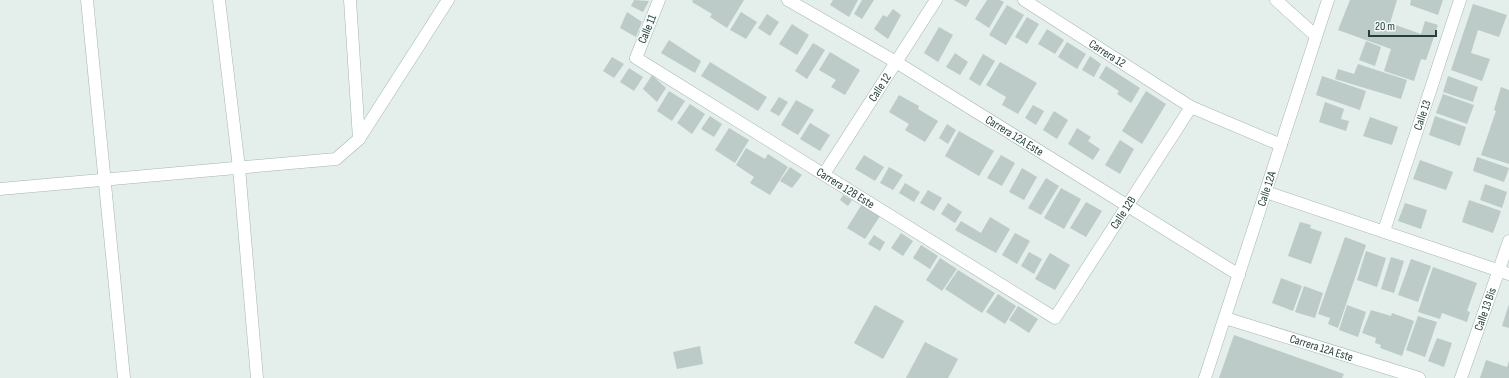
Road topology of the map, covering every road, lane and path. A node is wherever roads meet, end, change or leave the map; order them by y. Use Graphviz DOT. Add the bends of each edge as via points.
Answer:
graph roads {
  1 [pos="87,0"];
  2 [pos="219,0"];
  3 [pos="350,0"];
  4 [pos="448,0"];
  5 [pos="659,0"];
  6 [pos="788,0"];
  7 [pos="936,0"];
  8 [pos="1024,0"];
  9 [pos="1276,0"];
  10 [pos="1328,0"];
  11 [pos="1460,0"];
  12 [pos="1316,36"];
  13 [pos="636,58"];
  14 [pos="896,62"];
  15 [pos="1191,107"];
  16 [pos="359,139"];
  17 [pos="1281,145"];
  18 [pos="239,168"];
  19 [pos="824,174"];
  20 [pos="105,179"];
  21 [pos="0,189"];
  22 [pos="1266,192"];
  23 [pos="1127,206"];
  24 [pos="1384,231"];
  25 [pos="1509,241"];
  26 [pos="1504,272"];
  27 [pos="1239,275"];
  28 [pos="1055,318"];
  29 [pos="1225,318"];
  30 [pos="124,378"];
  31 [pos="257,378"];
  32 [pos="1205,378"];
  33 [pos="1419,378"];
  34 [pos="1461,378"];
  1 -- 20 [label="street"];
  2 -- 18 [label="street"];
  3 -- 16 [label="street"];
  4 -- 16 [label="street"];
  5 -- 13 [label="street, Calle 11"];
  6 -- 14 [label="street, Carrera 12A Este"];
  7 -- 14 [label="street, Calle 12"];
  8 -- 15 [label="street, Carrera 12"];
  9 -- 12 [label="street"];
  10 -- 12 [label="street, Calle 12A"];
  11 -- 24 [label="street, Calle 13"];
  12 -- 17 [label="street, Calle 12A"];
  13 -- 19 [label="street, Carrera 12B Este"];
  14 -- 19 [label="street, Calle 12"];
  14 -- 23 [label="street, Carrera 12A Este"];
  15 -- 17 [label="street, Carrera 12"];
  15 -- 23 [label="street, Calle 12B"];
  16 -- 18 [label="street" via="336,159"];
  17 -- 22 [label="street, Calle 12A"];
  18 -- 20 [label="street"];
  18 -- 31 [label="street"];
  19 -- 28 [label="street, Carrera 12B Este"];
  20 -- 21 [label="street"];
  20 -- 30 [label="street"];
  22 -- 24 [label="street"];
  22 -- 27 [label="street, Calle 12A"];
  23 -- 27 [label="street, Carrera 12A Este"];
  23 -- 28 [label="street, Calle 12B"];
  24 -- 26 [label="street"];
  25 -- 26 [label="street, Calle 13 Bis"];
  26 -- 34 [label="street, Calle 13 Bis"];
  27 -- 29 [label="street, Calle 12A"];
  29 -- 32 [label="street, Calle 12A"];
  29 -- 33 [label="street, Carrera 12A Este"];
}
